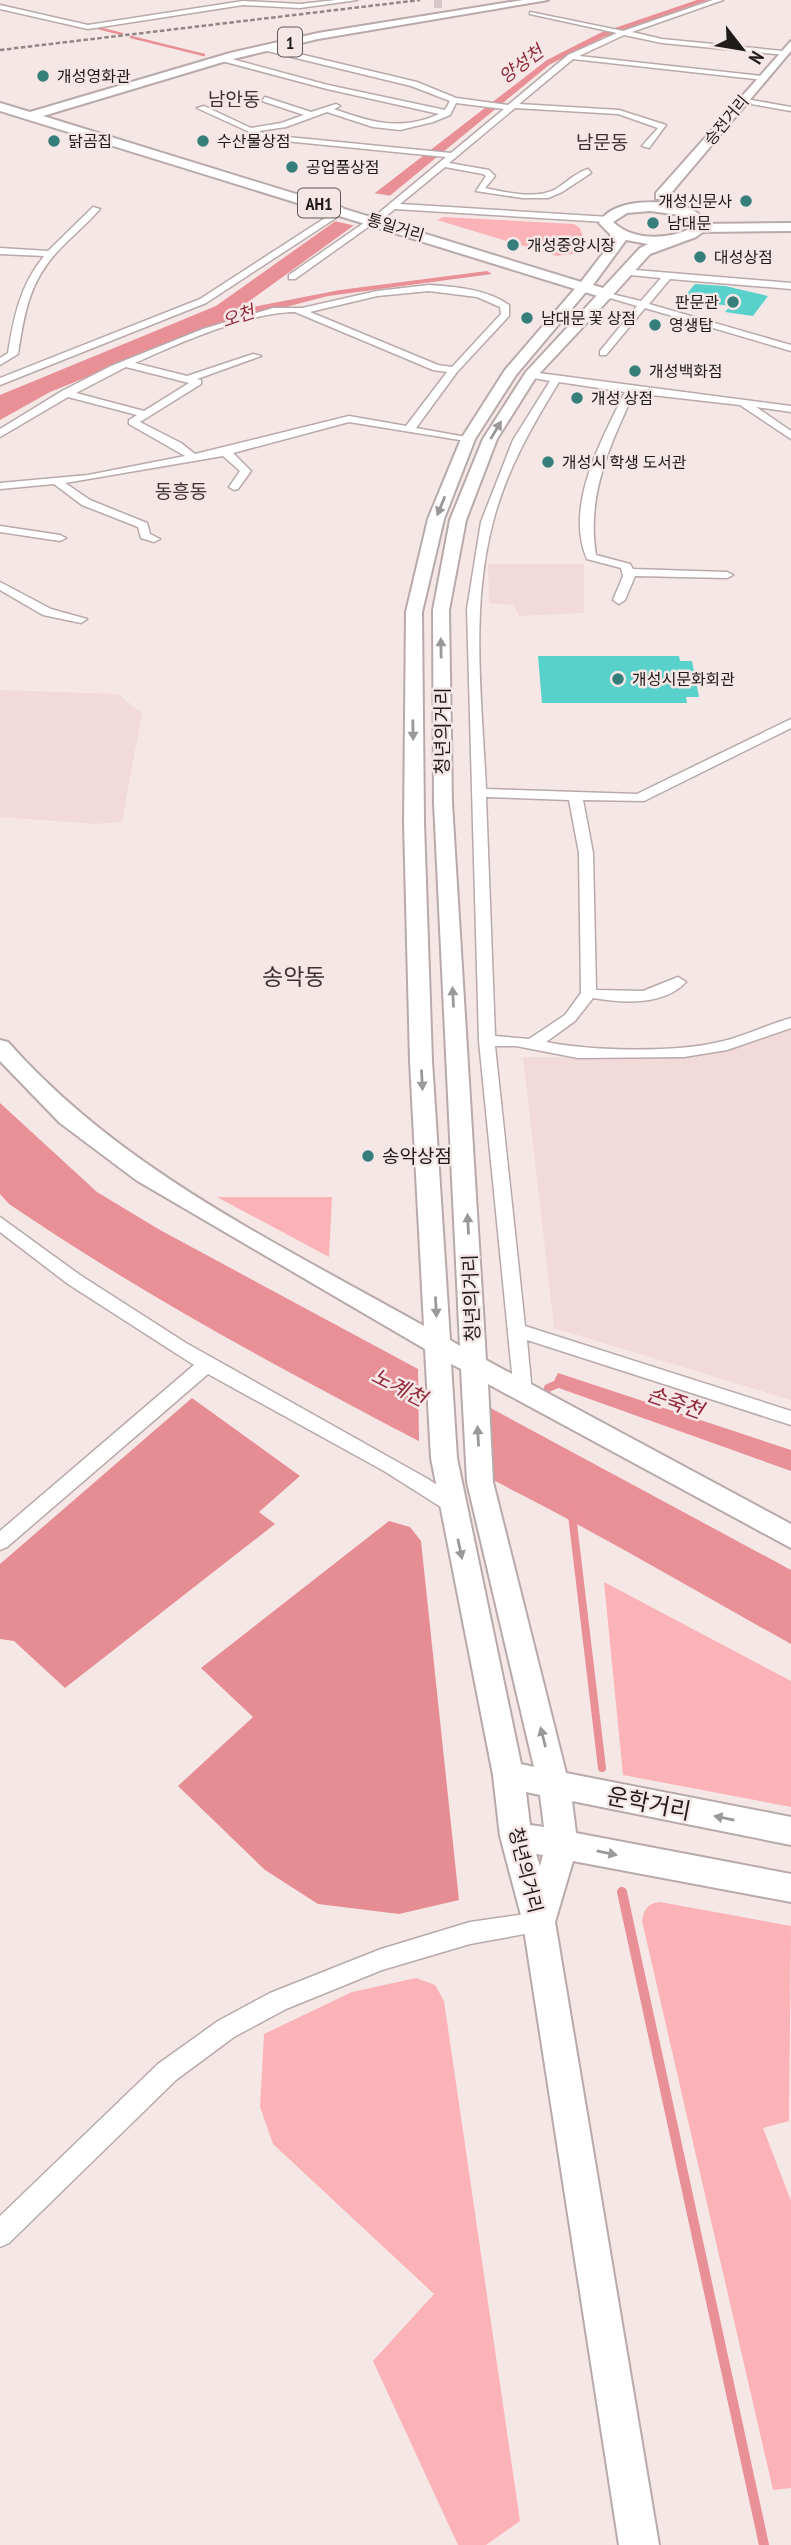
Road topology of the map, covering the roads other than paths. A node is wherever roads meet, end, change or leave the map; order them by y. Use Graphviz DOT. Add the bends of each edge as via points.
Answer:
graph roads {
  1 [pos="354,0"];
  2 [pos="543,0"];
  3 [pos="720,0"];
  4 [pos="319,2"];
  5 [pos="0,7"];
  6 [pos="532,13"];
  7 [pos="622,32"];
  8 [pos="266,48"];
  9 [pos="787,49"];
  10 [pos="571,57"];
  11 [pos="221,58"];
  12 [pos="761,78"];
  13 [pos="414,84"];
  14 [pos="367,97"];
  15 [pos="0,99"];
  16 [pos="265,99"];
  17 [pos="454,100"];
  18 [pos="743,100"];
  19 [pos="0,107"];
  20 [pos="510,107"];
  21 [pos="201,108"];
  22 [pos="327,108"];
  23 [pos="791,109"];
  24 [pos="447,113"];
  25 [pos="37,114"];
  26 [pos="312,115"];
  27 [pos="10,123"];
  28 [pos="404,129"];
  29 [pos="250,131"];
  30 [pos="646,146"];
  31 [pos="392,150"];
  32 [pos="448,158"];
  33 [pos="588,172"];
  34 [pos="662,196"];
  35 [pos="639,207"];
  36 [pos="673,208"];
  37 [pos="96,209"];
  38 [pos="342,210"];
  39 [pos="384,213"];
  40 [pos="606,219"];
  41 [pos="791,227"];
  42 [pos="701,228"];
  43 [pos="616,232"];
  44 [pos="673,239"];
  45 [pos="0,251"];
  46 [pos="50,254"];
  47 [pos="667,276"];
  48 [pos="292,277"];
  49 [pos="588,282"];
  50 [pos="615,283"];
  51 [pos="791,286"];
  52 [pos="651,295"];
  53 [pos="644,304"];
  54 [pos="301,311"];
  55 [pos="791,338"];
  56 [pos="791,348"];
  57 [pos="603,353"];
  58 [pos="256,356"];
  59 [pos="4,360"];
  60 [pos="127,364"];
  61 [pos="33,367"];
  62 [pos="454,369"];
  63 [pos="531,375"];
  64 [pos="189,379"];
  65 [pos="556,379"];
  66 [pos="0,382"];
  67 [pos="631,390"];
  68 [pos="66,393"];
  69 [pos="743,402"];
  70 [pos="791,409"];
  71 [pos="148,415"];
  72 [pos="786,429"];
  73 [pos="409,430"];
  74 [pos="0,434"];
  75 [pos="791,436"];
  76 [pos="468,440"];
  77 [pos="225,452"];
  78 [pos="191,456"];
  79 [pos="57,481"];
  80 [pos="0,486"];
  81 [pos="234,488"];
  82 [pos="0,529"];
  83 [pos="60,538"];
  84 [pos="154,539"];
  85 [pos="628,572"];
  86 [pos="727,575"];
  87 [pos="0,585"];
  88 [pos="619,600"];
  89 [pos="81,619"];
  90 [pos="791,723"];
  91 [pos="479,793"];
  92 [pos="575,794"];
  93 [pos="678,982"];
  94 [pos="589,993"];
  95 [pos="791,1023"];
  96 [pos="487,1041"];
  97 [pos="532,1044"];
  98 [pos="0,1047"];
  99 [pos="0,1223"];
  100 [pos="517,1330"];
  101 [pos="438,1346"];
  102 [pos="207,1364"];
  103 [pos="474,1378"];
  104 [pos="523,1393"];
  105 [pos="791,1418"];
  106 [pos="451,1504"];
  107 [pos="791,1538"];
  108 [pos="0,1542"];
  109 [pos="508,1774"];
  110 [pos="554,1785"];
  111 [pos="791,1831"];
  112 [pos="516,1836"];
  113 [pos="562,1845"];
  114 [pos="791,1888"];
  115 [pos="539,1923"];
  116 [pos="0,2234"];
  117 [pos="639,2545"];
  1 -- 4 [label="street"];
  2 -- 8 [label="main road, 1" via="441,12"];
  3 -- 7 [label="street"];
  4 -- 5 [label="street" via="243,4 94,27"];
  6 -- 7 [label="street"];
  7 -- 9 [label="street" via="662,41"];
  7 -- 10 [label="street"];
  8 -- 11 [label="main road, 1"];
  8 -- 13 [label="street"];
  9 -- 12 [label="main road, 승전거리"];
  10 -- 12 [label="street"];
  10 -- 20 [label="street"];
  11 -- 14 [label="street"];
  11 -- 25 [label="main road, 1"];
  12 -- 18 [label="main road, 승전거리"];
  13 -- 14 [label="street"];
  13 -- 17 [label="street"];
  14 -- 22 [label="street"];
  14 -- 24 [label="street"];
  15 -- 25 [label="main road, 통일거리 / AH1"];
  16 -- 26 [label="street"];
  17 -- 20 [label="street"];
  17 -- 24 [label="street"];
  18 -- 23 [label="street"];
  18 -- 34 [label="main road, 승전거리"];
  19 -- 25 [label="main road, 통일거리 / AH1"];
  20 -- 30 [label="street" via="619,113 663,127"];
  20 -- 32 [label="street"];
  21 -- 29 [label="street"];
  22 -- 26 [label="street"];
  22 -- 28 [label="street" via="370,125"];
  24 -- 28 [label="street"];
  25 -- 27 [label="main road, 1"];
  25 -- 38 [label="main road, 통일거리 / AH1"];
  25 -- 39 [label="main road, 통일거리 / AH1"];
  26 -- 29 [label="street"];
  28 -- 31 [label="street"];
  29 -- 31 [label="street" via="265,137"];
  31 -- 32 [label="street"];
  32 -- 33 [label="street" via="491,176 479,189 487,191 551,195"];
  32 -- 39 [label="street"];
  34 -- 35 [label="main road"];
  34 -- 36 [label="main road"];
  35 -- 36 [label="main road"];
  35 -- 40 [label="main road" via="617,211"];
  36 -- 42 [label="main road" via="699,219"];
  37 -- 46 [label="street"];
  38 -- 39 [label="main road, 통일거리 / AH1"];
  38 -- 61 [label="street" via="203,301"];
  39 -- 40 [label="street"];
  39 -- 48 [label="street"];
  39 -- 49 [label="main road, 통일거리 / AH1"];
  40 -- 43 [label="main road"];
  41 -- 42 [label="main road"];
  42 -- 44 [label="main road, 청년의거리"];
  43 -- 44 [label="main road"];
  43 -- 49 [label="main road, 청년의거리" via="621,239"];
  44 -- 50 [label="main road, 청년의거리" via="645,251"];
  45 -- 46 [label="street"];
  46 -- 59 [label="street" via="31,279 13,326 12,355"];
  47 -- 50 [label="street"];
  47 -- 51 [label="street"];
  47 -- 52 [label="street"];
  49 -- 50 [label="main road, 통일거리 / AH1"];
  49 -- 76 [label="main road, 청년의거리" via="510,373"];
  50 -- 52 [label="street, 통일거리"];
  50 -- 53 [label="street, 통일거리"];
  50 -- 63 [label="main road, 청년의거리"];
  52 -- 53 [label="street"];
  52 -- 55 [label="street, 통일거리"];
  53 -- 56 [label="street, 통일거리"];
  53 -- 57 [label="street"];
  54 -- 60 [label="street" via="280,308 210,329"];
  54 -- 62 [label="street" via="436,368"];
  54 -- 62 [label="street" via="402,289 428,288 490,297 504,305 506,314"];
  58 -- 64 [label="street"];
  59 -- 61 [label="street"];
  60 -- 64 [label="street"];
  60 -- 68 [label="street"];
  61 -- 66 [label="street"];
  62 -- 73 [label="street"];
  63 -- 65 [label="street"];
  103 -- 63 [label="main road, 청년의거리, one-way" via="443,803 441,610 458,520 490,439"];
  64 -- 71 [label="street" via="197,382"];
  65 -- 67 [label="street"];
  65 -- 91 [label="street" via="518,440 487,522 479,562 474,609"];
  67 -- 69 [label="street"];
  67 -- 85 [label="street" via="595,477 584,537 591,557 622,563"];
  68 -- 71 [label="street"];
  68 -- 74 [label="street"];
  69 -- 70 [label="street"];
  69 -- 72 [label="street"];
  71 -- 78 [label="street" via="133,422"];
  72 -- 75 [label="street"];
  73 -- 76 [label="street"];
  73 -- 77 [label="street" via="349,419"];
  76 -- 101 [label="main road, 청년의거리, one-way" via="436,519 414,612 421,1061"];
  77 -- 78 [label="street"];
  77 -- 81 [label="street" via="246,471"];
  78 -- 79 [label="street"];
  79 -- 80 [label="street"];
  79 -- 84 [label="street" via="66,492 143,525 145,536"];
  82 -- 83 [label="street"];
  85 -- 86 [label="street"];
  85 -- 88 [label="street"];
  87 -- 89 [label="street" via="47,612"];
  90 -- 92 [label="street" via="639,798"];
  91 -- 92 [label="street"];
  91 -- 96 [label="street"];
  92 -- 94 [label="street" via="586,853"];
  93 -- 94 [label="street" via="653,996 627,999"];
  94 -- 97 [label="street" via="570,1018"];
  95 -- 97 [label="street" via="721,1047 684,1052 579,1053"];
  96 -- 97 [label="street"];
  96 -- 100 [label="street"];
  98 -- 101 [label="main road" via="52,1105 129,1166"];
  99 -- 102 [label="street"];
  100 -- 104 [label="street"];
  100 -- 105 [label="street"];
  101 -- 103 [label="main road"];
  101 -- 106 [label="main road, 청년의거리"];
  102 -- 106 [label="street" via="408,1475"];
  102 -- 108 [label="street"];
  103 -- 104 [label="main road"];
  110 -- 103 [label="main road, 청년의거리, one-way" via="480,1482"];
  104 -- 107 [label="main road"];
  106 -- 109 [label="main road, 청년의거리, one-way"];
  109 -- 110 [label="main road, 운학거리"];
  109 -- 112 [label="main road, 청년의거리"];
  111 -- 110 [label="main road, 운학거리, one-way"];
  110 -- 113 [label="main road, 청년의거리"];
  112 -- 113 [label="main road"];
  112 -- 115 [label="main road, 청년의거리"];
  113 -- 114 [label="main road, one-way"];
  113 -- 115 [label="main road, 청년의거리"];
  115 -- 116 [label="street" via="470,1933 381,1960 278,2001 226,2029 167,2072"];
  115 -- 117 [label="main road"];
}
